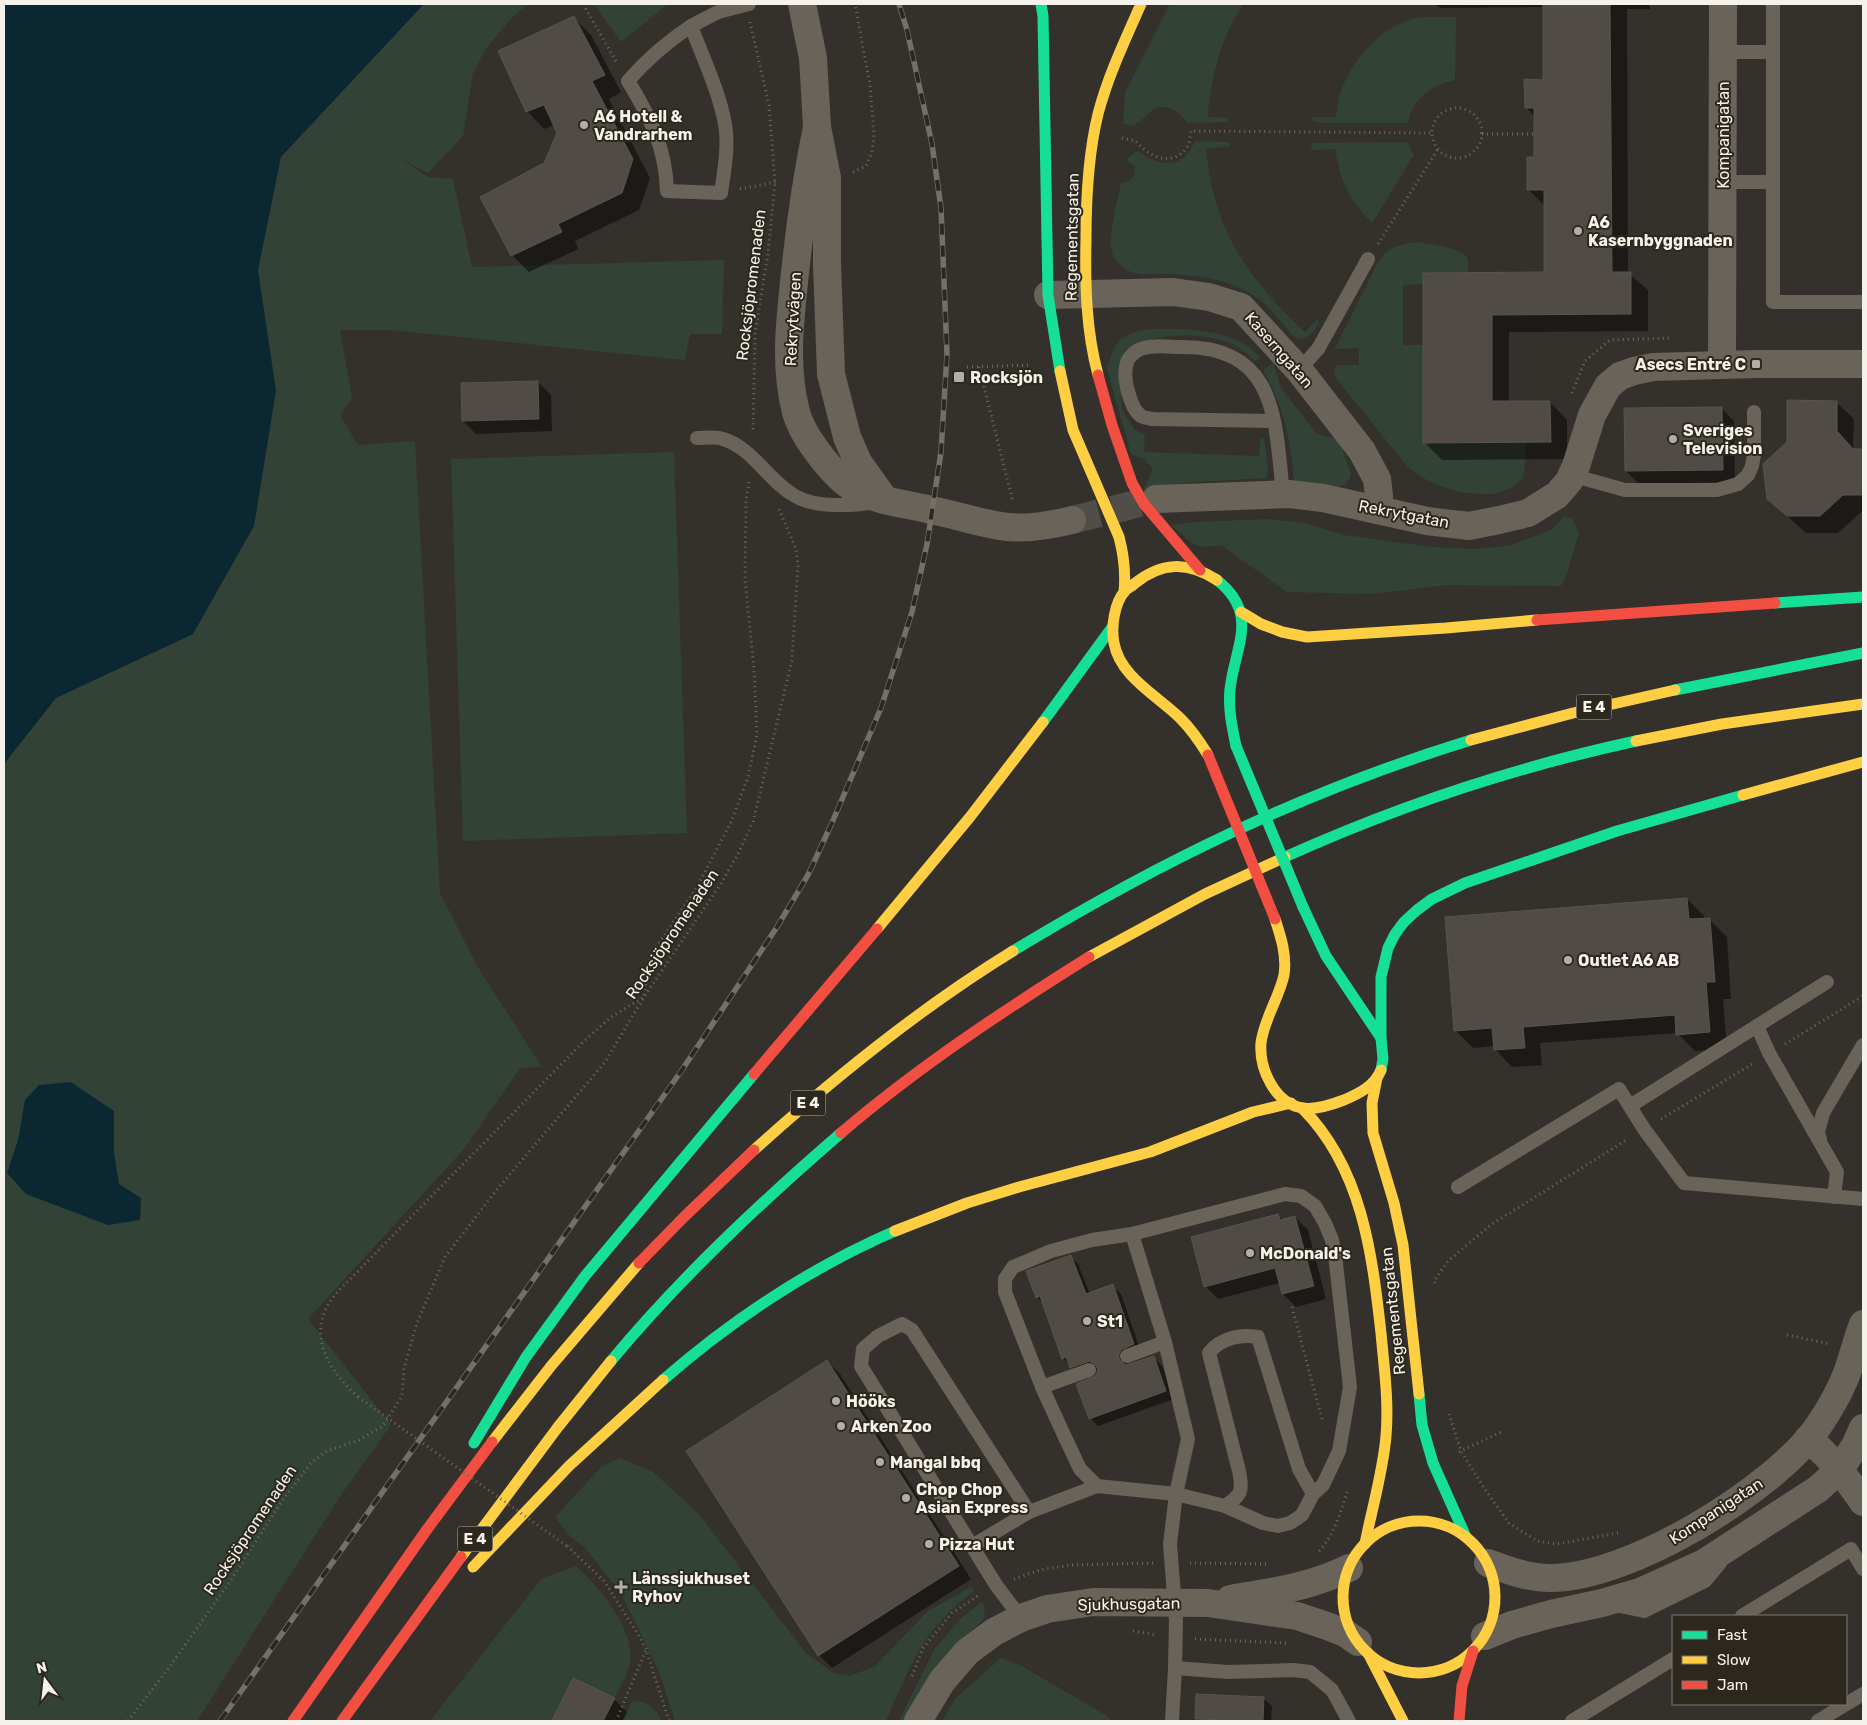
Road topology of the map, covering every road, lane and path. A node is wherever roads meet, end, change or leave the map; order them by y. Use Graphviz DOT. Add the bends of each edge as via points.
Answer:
graph roads {
  1 [pos="582,4"];
  2 [pos="747,4"];
  3 [pos="802,4"];
  4 [pos="854,4"];
  5 [pos="1041,4"];
  6 [pos="1141,4"];
  7 [pos="1724,4"];
  8 [pos="1773,4"];
  9 [pos="691,26"];
  10 [pos="1723,52"];
  11 [pos="1773,52"];
  12 [pos="628,81"];
  13 [pos="1432,133"];
  14 [pos="1482,134"];
  15 [pos="1534,134"];
  16 [pos="1122,138"];
  17 [pos="1438,149"];
  18 [pos="816,179"];
  19 [pos="775,182"];
  20 [pos="1723,182"];
  21 [pos="1773,182"];
  22 [pos="722,193"];
  23 [pos="1368,259"];
  24 [pos="1085,294"];
  25 [pos="1048,295"];
  26 [pos="1863,302"];
  27 [pos="1673,338"];
  28 [pos="1037,364"];
  29 [pos="1863,364"];
  30 [pos="1722,365"];
  31 [pos="967,367"];
  32 [pos="979,367"];
  33 [pos="1299,370"];
  34 [pos="1569,399"];
  35 [pos="1754,412"];
  36 [pos="1274,421"];
  37 [pos="697,438"];
  38 [pos="753,459"];
  39 [pos="1571,475"];
  40 [pos="1283,494"];
  41 [pos="1156,499"];
  42 [pos="885,500"];
  43 [pos="1013,505"];
  44 [pos="778,508"];
  45 [pos="1378,509"];
  46 [pos="1072,520"];
  47 [pos="1200,570"];
  48 [pos="1124,592"];
  49 [pos="1863,597"];
  50 [pos="1241,612"];
  51 [pos="1113,626"];
  52 [pos="1863,653"];
  53 [pos="1863,704"];
  54 [pos="1863,762"];
  55 [pos="1827,982"];
  56 [pos="1863,996"];
  57 [pos="644,997"];
  58 [pos="1757,1026"];
  59 [pos="1381,1038"];
  60 [pos="1863,1045"];
  61 [pos="1769,1054"];
  62 [pos="1377,1078"];
  63 [pos="1291,1103"];
  64 [pos="1630,1106"];
  65 [pos="1302,1108"];
  66 [pos="1644,1129"];
  67 [pos="1820,1142"];
  68 [pos="1458,1187"];
  69 [pos="1834,1197"];
  70 [pos="1863,1199"];
  71 [pos="1132,1234"];
  72 [pos="1435,1290"];
  73 [pos="1292,1307"];
  74 [pos="1863,1324"];
  75 [pos="1787,1335"];
  76 [pos="1165,1342"];
  77 [pos="1830,1350"];
  78 [pos="1127,1356"];
  79 [pos="1089,1370"];
  80 [pos="1042,1387"];
  81 [pos="1449,1412"];
  82 [pos="1863,1428"];
  83 [pos="1503,1431"];
  84 [pos="1808,1439"];
  85 [pos="1339,1451"];
  86 [pos="1461,1451"];
  87 [pos="1840,1469"];
  88 [pos="1350,1483"];
  89 [pos="1097,1486"];
  90 [pos="1176,1494"];
  91 [pos="1313,1494"];
  92 [pos="1863,1502"];
  93 [pos="1225,1506"];
  94 [pos="1029,1512"];
  95 [pos="427,1529"];
  96 [pos="1624,1532"];
  97 [pos="1466,1537"];
  98 [pos="1365,1544"];
  99 [pos="972,1546"];
  100 [pos="1317,1553"];
  101 [pos="1488,1563"];
  102 [pos="1349,1568"];
  103 [pos="1863,1569"];
  104 [pos="462,1579"];
  105 [pos="449,1593"];
  106 [pos="1175,1602"];
  107 [pos="1208,1603"];
  108 [pos="1744,1615"];
  109 [pos="1021,1618"];
  110 [pos="1132,1630"];
  111 [pos="1176,1638"];
  112 [pos="1294,1643"];
  113 [pos="1479,1644"];
  114 [pos="1363,1648"];
  115 [pos="646,1649"];
  116 [pos="1672,1659"];
  117 [pos="382,1665"];
  118 [pos="1175,1668"];
  119 [pos="1863,1694"];
  120 [pos="1847,1704"];
  121 [pos="1845,1705"];
  122 [pos="128,1721"];
  123 [pos="294,1721"];
  124 [pos="342,1721"];
  125 [pos="616,1721"];
  126 [pos="669,1721"];
  127 [pos="918,1721"];
  128 [pos="1172,1721"];
  129 [pos="1349,1721"];
  130 [pos="1403,1721"];
  131 [pos="1459,1721"];
  132 [pos="1572,1721"];
  133 [pos="1818,1721"];
  1 -- 12 [label="path"];
  2 -- 9 [label="lane" via="718,12"];
  2 -- 19 [label="path, Rocksjöpromenaden" via="769,106"];
  3 -- 18 [label="street, Rekrytvägen" via="813,58"];
  4 -- 18 [label="path" via="870,85 872,152 866,166 847,175"];
  5 -- 25 [label="main road, Regementsgatan"];
  6 -- 24 [label="main road, Regementsgatan" via="1117,58 1098,114 1086,189"];
  7 -- 10 [label="street, Kompanigatan"];
  8 -- 11 [label="lane"];
  9 -- 12 [label="lane" via="667,41"];
  9 -- 22 [label="lane" via="725,124"];
  10 -- 11 [label="lane"];
  10 -- 20 [label="street, Kompanigatan"];
  11 -- 21 [label="lane"];
  12 -- 22 [label="lane" via="647,112 660,144 668,191"];
  13 -- 14 [label="path" via="1443,113 1458,109 1472,114 1481,126"];
  13 -- 16 [label="path" via="1191,132 1188,146 1182,153 1162,159 1143,150 1136,141"];
  13 -- 17 [label="path"];
  14 -- 15 [label="path"];
  14 -- 17 [label="path" via="1476,150 1461,158 1445,155"];
  17 -- 23 [label="path"];
  18 -- 19 [label="path"];
  18 -- 42 [label="street, Rekrytvägen" via="827,264 831,374 842,419 858,462"];
  18 -- 42 [label="street, Rekrytvägen" via="790,316 788,356 796,414 832,470 854,489"];
  19 -- 22 [label="path"];
  19 -- 38 [label="path, Rocksjöpromenaden" via="768,254 755,333"];
  20 -- 21 [label="lane"];
  20 -- 30 [label="street, Kompanigatan"];
  21 -- 26 [label="lane" via="1773,302"];
  23 -- 33 [label="lane" via="1318,349"];
  24 -- 25 [label="street, Kaserngatan"];
  24 -- 33 [label="street, Kaserngatan" via="1173,292 1210,297 1241,307"];
  24 -- 47 [label="main road, Regementsgatan" via="1094,358 1132,483 1144,504"];
  25 -- 48 [label="main road, Regementsgatan" via="1073,430 1119,537 1126,574"];
  27 -- 34 [label="path" via="1610,340 1585,361"];
  28 -- 32 [label="path"];
  29 -- 30 [label="street"];
  30 -- 39 [label="street, Rekrytgatan" via="1653,368 1620,376 1608,386 1592,415"];
  31 -- 32 [label="path"];
  32 -- 43 [label="path"];
  33 -- 45 [label="street, Kaserngatan" via="1362,451 1377,479"];
  35 -- 39 [label="lane" via="1752,466 1738,484 1717,490 1624,490"];
  36 -- 36 [label="lane" via="1265,392 1252,372 1235,357 1219,351 1184,347 1143,348 1134,352 1127,362 1132,406 1142,416 1152,419"];
  36 -- 40 [label="lane"];
  37 -- 38 [label="lane" via="722,438 737,445"];
  38 -- 42 [label="lane" via="795,496 809,501 852,506"];
  38 -- 57 [label="path, Rocksjöpromenaden" via="746,500 745,578 757,735 748,777 731,822 696,889 656,947 648,964"];
  39 -- 45 [label="street, Rekrytgatan" via="1557,495 1528,513 1469,526 1427,521"];
  40 -- 41 [label="street, Rekrytgatan"];
  40 -- 45 [label="street, Rekrytgatan"];
  42 -- 46 [label="street, Rekrytvägen" via="1010,527 1052,525"];
  44 -- 57 [label="path, Rocksjöpromenaden" via="796,550 798,565 792,660 753,822 720,886"];
  47 -- 48 [label="main road" via="1169,567 1154,570"];
  47 -- 50 [label="main road" via="1214,577 1230,592"];
  48 -- 51 [label="main road, Regementsgatan"];
  49 -- 50 [label="main road" via="1306,637 1261,624"];
  50 -- 59 [label="main road, bridge" via="1243,631 1229,706 1236,746 1326,956"];
  51 -- 63 [label="main road, bridge" via="1115,646 1130,674 1180,718 1208,755 1275,919 1285,950 1284,972 1260,1040 1261,1061 1277,1092"];
  51 -- 95 [label="main road" via="1036,734 955,837 658,1187 560,1310 495,1404"];
  52 -- 95 [label="main road, E 4" via="1613,702 1474,739 1407,761 1345,783 1223,835 1107,895 1029,941 945,995 878,1046 777,1129 667,1234 621,1283 514,1412"];
  53 -- 117 [label="main road, E 4" via="1644,740 1540,765 1457,790 1271,861 1171,910 1043,984 964,1036 879,1101 806,1161 684,1278 568,1412"];
  54 -- 59 [label="main road, Regementsgatan" via="1630,827 1473,881 1432,900 1402,923 1384,958 1379,1003"];
  55 -- 58 [label="lane"];
  56 -- 61 [label="path"];
  57 -- 115 [label="path, bridge" via="611,1017 583,1042 362,1267 328,1304 322,1319 320,1341 339,1379 358,1397 567,1546 604,1581"];
  57 -- 122 [label="path, Rocksjöpromenaden" via="605,1062 495,1192 445,1257 417,1323 404,1368 402,1396 383,1426 359,1440 327,1451 311,1463 284,1498 229,1583"];
  58 -- 61 [label="lane"];
  58 -- 64 [label="lane"];
  59 -- 62 [label="main road, Regementsgatan" via="1382,1068"];
  60 -- 67 [label="lane" via="1823,1113 1818,1132"];
  61 -- 66 [label="path"];
  61 -- 67 [label="lane"];
  62 -- 65 [label="main road" via="1364,1091 1344,1100"];
  62 -- 97 [label="main road, Regementsgatan" via="1372,1103 1373,1133 1403,1245 1422,1425 1432,1463"];
  63 -- 65 [label="main road"];
  63 -- 104 [label="main road" via="1241,1116 1152,1152 976,1199 897,1230 817,1270 747,1314 664,1379 544,1492"];
  64 -- 66 [label="lane"];
  64 -- 68 [label="lane" via="1619,1089"];
  65 -- 98 [label="main road, Regementsgatan" via="1330,1140 1342,1163 1361,1210 1373,1267 1387,1404 1382,1469"];
  66 -- 69 [label="lane" via="1684,1183"];
  66 -- 72 [label="path" via="1492,1224 1448,1261 1434,1281"];
  67 -- 69 [label="lane" via="1837,1172"];
  69 -- 70 [label="lane"];
  71 -- 76 [label="lane"];
  71 -- 80 [label="lane" via="1051,1251 1013,1267 1005,1280 1005,1292"];
  71 -- 85 [label="lane" via="1285,1194 1301,1196 1315,1206 1325,1223 1335,1256 1350,1387"];
  73 -- 85 [label="path" via="1323,1425"];
  74 -- 84 [label="street, Kompanigatan" via="1846,1377 1832,1405"];
  75 -- 77 [label="path" via="1831,1344"];
  76 -- 78 [label="lane"];
  76 -- 90 [label="lane" via="1188,1439"];
  79 -- 80 [label="lane"];
  80 -- 89 [label="lane" via="1080,1469"];
  81 -- 86 [label="path"];
  82 -- 87 [label="street"];
  83 -- 86 [label="path"];
  84 -- 87 [label="street"];
  84 -- 101 [label="street, Kompanigatan" via="1761,1483 1719,1512 1639,1557 1603,1569 1550,1578 1516,1573"];
  85 -- 91 [label="lane" via="1323,1485"];
  86 -- 96 [label="path" via="1509,1522 1537,1541 1557,1544"];
  87 -- 92 [label="street"];
  87 -- 113 [label="street" via="1818,1489 1736,1543 1672,1579 1602,1603 1512,1625"];
  88 -- 100 [label="path" via="1327,1542"];
  89 -- 90 [label="lane"];
  89 -- 94 [label="lane"];
  90 -- 93 [label="lane"];
  90 -- 106 [label="lane" via="1170,1544"];
  91 -- 93 [label="lane" via="1302,1515 1278,1526"];
  91 -- 93 [label="lane" via="1299,1469 1258,1337 1246,1335 1216,1344 1209,1352 1242,1488 1237,1498"];
  94 -- 99 [label="lane"];
  94 -- 99 [label="lane" via="912,1330 902,1324 878,1336 863,1350 861,1366"];
  95 -- 123 [label="main road, E 4"];
  97 -- 98 [label="main road" via="1450,1527 1414,1521 1387,1528"];
  97 -- 101 [label="main road"];
  98 -- 102 [label="main road"];
  99 -- 109 [label="lane"];
  101 -- 113 [label="main road" via="1495,1586 1494,1612"];
  102 -- 107 [label="street, Sjukhusgatan" via="1295,1588"];
  102 -- 114 [label="main road" via="1343,1593 1346,1619"];
  103 -- 108 [label="lane" via="1851,1549"];
  105 -- 117 [label="main road"];
  106 -- 107 [label="street, Sjukhusgatan"];
  106 -- 109 [label="street, Sjukhusgatan" via="1093,1602 1048,1608"];
  106 -- 111 [label="lane"];
  107 -- 114 [label="street, Sjukhusgatan" via="1297,1616 1336,1630"];
  109 -- 127 [label="street, Sjukhusgatan" via="994,1632 967,1652 942,1681"];
  110 -- 111 [label="path"];
  111 -- 112 [label="path"];
  111 -- 118 [label="lane"];
  113 -- 114 [label="main road" via="1458,1663 1421,1673 1393,1668"];
  113 -- 131 [label="main road" via="1464,1673"];
  114 -- 130 [label="main road"];
  115 -- 125 [label="path"];
  115 -- 126 [label="path"];
  116 -- 132 [label="lane"];
  117 -- 124 [label="main road, E 4"];
  118 -- 128 [label="lane"];
  118 -- 129 [label="lane" via="1310,1672 1332,1690"];
  119 -- 120 [label="lane"];
  121 -- 133 [label="lane"];
}
